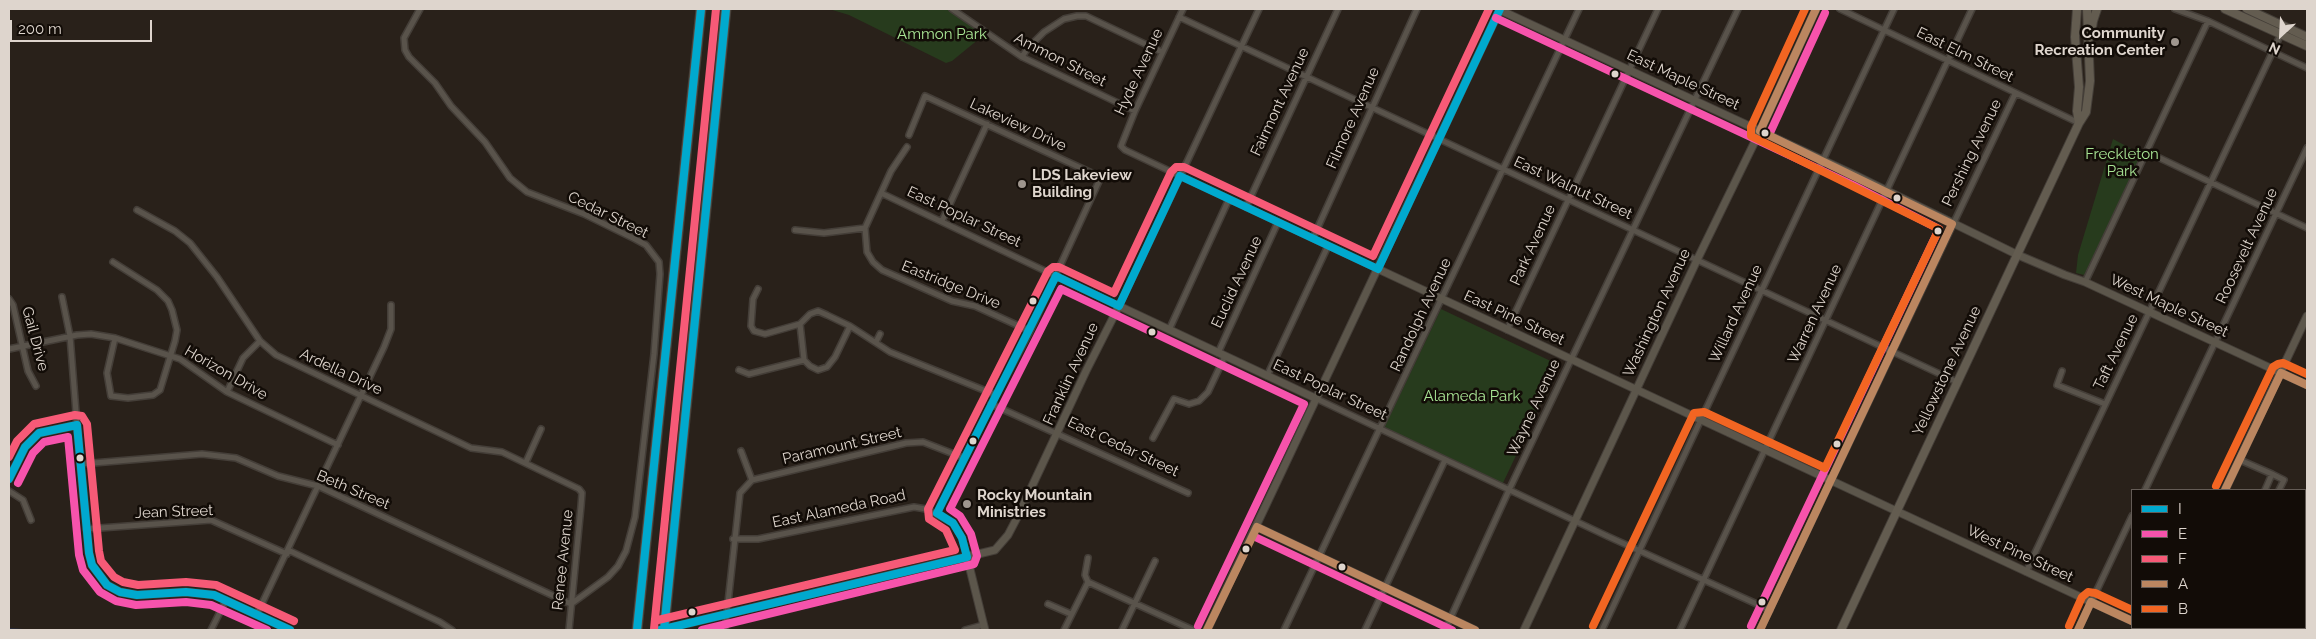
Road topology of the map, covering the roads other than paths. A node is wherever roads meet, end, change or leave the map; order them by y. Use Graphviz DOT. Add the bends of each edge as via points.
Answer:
graph roads {
  1 [pos="420,9"];
  2 [pos="701,9"];
  3 [pos="726,9"];
  4 [pos="952,9"];
  5 [pos="1183,9"];
  6 [pos="1259,9"];
  7 [pos="1338,9"];
  8 [pos="1417,9"];
  9 [pos="1500,9"];
  10 [pos="1579,9"];
  11 [pos="1658,9"];
  12 [pos="1738,9"];
  13 [pos="1816,9"];
  14 [pos="1840,9"];
  15 [pos="1894,9"];
  16 [pos="1972,9"];
  17 [pos="2077,9"];
  18 [pos="2087,9"];
  19 [pos="2097,9"];
  20 [pos="2175,9"];
  21 [pos="2225,9"];
  22 [pos="2247,9"];
  23 [pos="960,11"];
  24 [pos="1179,17"];
  25 [pos="2208,21"];
  26 [pos="1884,30"];
  27 [pos="2281,34"];
  28 [pos="2307,37"];
  29 [pos="1565,40"];
  30 [pos="1241,46"];
  31 [pos="2307,46"];
  32 [pos="2089,51"];
  33 [pos="1162,52"];
  34 [pos="2272,52"];
  35 [pos="1022,57"];
  36 [pos="1948,60"];
  37 [pos="2307,68"];
  38 [pos="1630,70"];
  39 [pos="1305,77"];
  40 [pos="2015,94"];
  41 [pos="1696,101"];
  42 [pos="1371,108"];
  43 [pos="1135,111"];
  44 [pos="2079,123"];
  45 [pos="987,124"];
  46 [pos="1760,131"];
  47 [pos="909,135"];
  48 [pos="1439,139"];
  49 [pos="1121,146"];
  50 [pos="907,147"];
  51 [pos="2307,148"];
  52 [pos="2146,152"];
  53 [pos="1823,160"];
  54 [pos="1503,169"];
  55 [pos="1180,176"];
  56 [pos="2210,182"];
  57 [pos="1887,191"];
  58 [pos="881,193"];
  59 [pos="1229,200"];
  60 [pos="1568,200"];
  61 [pos="1246,207"];
  62 [pos="137,210"];
  63 [pos="2277,213"];
  64 [pos="942,222"];
  65 [pos="1278,222"];
  66 [pos="1952,224"];
  67 [pos="865,228"];
  68 [pos="2307,228"];
  69 [pos="795,230"];
  70 [pos="1632,230"];
  71 [pos="1313,238"];
  72 [pos="1328,246"];
  73 [pos="2018,255"];
  74 [pos="1697,260"];
  75 [pos="113,262"];
  76 [pos="1378,269"];
  77 [pos="1056,276"];
  78 [pos="2085,282"];
  79 [pos="758,289"];
  80 [pos="1761,290"];
  81 [pos="62,296"];
  82 [pos="9,299"];
  83 [pos="1442,299"];
  84 [pos="391,305"];
  85 [pos="1119,306"];
  86 [pos="2149,312"];
  87 [pos="2307,316"];
  88 [pos="1826,321"];
  89 [pos="800,324"];
  90 [pos="850,326"];
  91 [pos="1169,330"];
  92 [pos="1507,330"];
  93 [pos="1030,331"];
  94 [pos="880,334"];
  95 [pos="70,336"];
  96 [pos="115,338"];
  97 [pos="260,341"];
  98 [pos="876,342"];
  99 [pos="2216,343"];
  100 [pos="22,346"];
  101 [pos="9,349"];
  102 [pos="1893,351"];
  103 [pos="1218,353"];
  104 [pos="170,356"];
  105 [pos="1225,356"];
  106 [pos="804,360"];
  107 [pos="1570,360"];
  108 [pos="739,370"];
  109 [pos="2062,371"];
  110 [pos="2281,373"];
  111 [pos="1267,376"];
  112 [pos="1957,382"];
  113 [pos="2307,385"];
  114 [pos="36,386"];
  115 [pos="1636,390"];
  116 [pos="227,392"];
  117 [pos="362,395"];
  118 [pos="996,395"];
  119 [pos="1317,399"];
  120 [pos="991,404"];
  121 [pos="2105,404"];
  122 [pos="1700,421"];
  123 [pos="77,425"];
  124 [pos="541,429"];
  125 [pos="1380,429"];
  126 [pos="1059,433"];
  127 [pos="1153,438"];
  128 [pos="338,445"];
  129 [pos="742,451"];
  130 [pos="1764,451"];
  131 [pos="964,458"];
  132 [pos="1445,460"];
  133 [pos="2240,460"];
  134 [pos="526,462"];
  135 [pos="81,464"];
  136 [pos="2272,474"];
  137 [pos="9,479"];
  138 [pos="752,480"];
  139 [pos="1830,481"];
  140 [pos="318,486"];
  141 [pos="2145,489"];
  142 [pos="2226,489"];
  143 [pos="2265,489"];
  144 [pos="2280,489"];
  145 [pos="1509,490"];
  146 [pos="9,491"];
  147 [pos="582,493"];
  148 [pos="1188,493"];
  149 [pos="1896,512"];
  150 [pos="937,513"];
  151 [pos="2131,518"];
  152 [pos="31,520"];
  153 [pos="1574,521"];
  154 [pos="1257,527"];
  155 [pos="86,529"];
  156 [pos="734,539"];
  157 [pos="1639,551"];
  158 [pos="287,552"];
  159 [pos="967,557"];
  160 [pos="1320,557"];
  161 [pos="1088,558"];
  162 [pos="1155,561"];
  163 [pos="2026,572"];
  164 [pos="1704,580"];
  165 [pos="1088,582"];
  166 [pos="1384,588"];
  167 [pos="226,600"];
  168 [pos="2091,602"];
  169 [pos="1135,603"];
  170 [pos="571,604"];
  171 [pos="1048,604"];
  172 [pos="1770,610"];
  173 [pos="727,613"];
  174 [pos="258,614"];
  175 [pos="1071,614"];
  176 [pos="1450,619"];
  177 [pos="2131,621"];
  178 [pos="984,628"];
  179 [pos="211,630"];
  180 [pos="290,630"];
  181 [pos="452,630"];
  182 [pos="569,630"];
  183 [pos="637,630"];
  184 [pos="660,630"];
  185 [pos="664,630"];
  186 [pos="725,630"];
  187 [pos="965,630"];
  188 [pos="1064,630"];
  189 [pos="1122,630"];
  190 [pos="1193,630"];
  191 [pos="1207,630"];
  192 [pos="1284,630"];
  193 [pos="1365,630"];
  194 [pos="1445,630"];
  195 [pos="1475,630"];
  196 [pos="1524,630"];
  197 [pos="1602,630"];
  198 [pos="1680,630"];
  199 [pos="1760,630"];
  200 [pos="1841,630"];
  201 [pos="2078,630"];
  1 -- 170 [label="street, Cedar Street" via="404,38 405,50 485,142 510,178 527,192 584,214 646,245 659,262 654,354 636,508 629,541 618,566 608,577"];
  2 -- 183 [label="highway"];
  3 -- 185 [label="highway"];
  4 -- 23 [label="street, Ammon Street"];
  5 -- 24 [label="street, Hyde Avenue"];
  6 -- 30 [label="street, Franklin Avenue"];
  7 -- 39 [label="street, Fairmont Avenue"];
  8 -- 42 [label="street, Filmore Avenue"];
  9 -- 29 [label="street, East Maple Street"];
  9 -- 48 [label="street"];
  10 -- 29 [label="street, Randolph Avenue"];
  11 -- 38 [label="street, Park Avenue"];
  12 -- 41 [label="street, Wayne Avenue"];
  13 -- 46 [label="street, Washington Avenue"];
  14 -- 26 [label="street, East Elm Street"];
  15 -- 26 [label="street, Willard Avenue"];
  16 -- 36 [label="street, Warren Avenue"];
  17 -- 44 [label="main road, Yellowstone Avenue"];
  18 -- 32 [label="main road, Yellowstone Avenue"];
  19 -- 32 [label="main road" via="2092,21"];
  20 -- 25 [label="street"];
  21 -- 27 [label="main road"];
  22 -- 28 [label="main road"];
  23 -- 35 [label="street, Ammon Street"];
  24 -- 30 [label="street, East Walnut Street"];
  24 -- 33 [label="street, Hyde Avenue"];
  25 -- 34 [label="street"];
  25 -- 52 [label="street"];
  26 -- 36 [label="street, East Elm Street"];
  26 -- 53 [label="street, Willard Avenue"];
  27 -- 31 [label="main road"];
  27 -- 34 [label="street, Taft Avenue"];
  29 -- 38 [label="street, East Maple Street"];
  29 -- 54 [label="street, Randolph Avenue"];
  30 -- 39 [label="street, East Walnut Street"];
  30 -- 55 [label="street, Franklin Avenue"];
  32 -- 44 [label="main road, Yellowstone Avenue" via="2090,92 2086,112"];
  33 -- 35 [label="street" via="1086,16 1077,16 1064,19 1044,32"];
  33 -- 43 [label="street, Hyde Avenue"];
  34 -- 37 [label="street"];
  34 -- 56 [label="street, Taft Avenue"];
  35 -- 43 [label="street, Ammon Street"];
  36 -- 40 [label="street, East Elm Street"];
  36 -- 57 [label="street, Warren Avenue"];
  38 -- 41 [label="street, East Maple Street"];
  38 -- 60 [label="street, Park Avenue"];
  39 -- 42 [label="street, East Walnut Street"];
  39 -- 61 [label="street, Fairmont Avenue"];
  40 -- 44 [label="street, East Elm Street"];
  40 -- 66 [label="street, Pershing Avenue"];
  41 -- 46 [label="street, East Maple Street"];
  41 -- 70 [label="street, Wayne Avenue"];
  42 -- 48 [label="street, East Walnut Street"];
  42 -- 71 [label="street, Filmore Avenue"];
  43 -- 49 [label="street, Hyde Avenue"];
  44 -- 73 [label="main road, Yellowstone Avenue"];
  45 -- 47 [label="street, Lakeview Drive" via="925,96"];
  45 -- 64 [label="street"];
  45 -- 77 [label="street, Lakeview Drive" via="1100,179"];
  46 -- 53 [label="street, East Maple Street"];
  46 -- 74 [label="street, Washington Avenue"];
  48 -- 54 [label="street, East Walnut Street"];
  48 -- 76 [label="street"];
  49 -- 55 [label="street, East Pine Street"];
  50 -- 58 [label="street"];
  51 -- 63 [label="street, Roosevelt Avenue"];
  52 -- 56 [label="street"];
  52 -- 78 [label="street"];
  53 -- 57 [label="street, East Maple Street"];
  53 -- 80 [label="street, Willard Avenue"];
  54 -- 60 [label="street, East Walnut Street"];
  54 -- 83 [label="street, Randolph Avenue"];
  55 -- 59 [label="street, East Pine Street"];
  55 -- 85 [label="street, Franklin Avenue"];
  56 -- 63 [label="street"];
  56 -- 86 [label="street, Taft Avenue"];
  57 -- 66 [label="street, East Maple Street"];
  57 -- 88 [label="street, Warren Avenue"];
  58 -- 64 [label="street, East Poplar Street"];
  58 -- 67 [label="street"];
  59 -- 61 [label="street, East Pine Street"];
  59 -- 91 [label="street"];
  60 -- 70 [label="street, East Walnut Street"];
  60 -- 92 [label="street, Park Avenue"];
  61 -- 65 [label="street, East Pine Street"];
  62 -- 97 [label="street, Ardella Drive" via="175,230 190,243"];
  63 -- 68 [label="street"];
  63 -- 99 [label="street, Roosevelt Avenue"];
  64 -- 77 [label="street, East Poplar Street"];
  65 -- 71 [label="street, East Pine Street"];
  65 -- 103 [label="street, Euclid Avenue"];
  66 -- 73 [label="street, East Maple Street"];
  66 -- 102 [label="street, Pershing Avenue"];
  67 -- 69 [label="street" via="824,233"];
  67 -- 93 [label="street, Eastridge Drive" via="867,252 882,270"];
  70 -- 74 [label="street, East Walnut Street"];
  70 -- 107 [label="street, Wayne Avenue"];
  71 -- 72 [label="street, East Pine Street"];
  72 -- 76 [label="street, East Pine Street"];
  72 -- 111 [label="street"];
  73 -- 78 [label="street, West Maple Street"];
  73 -- 112 [label="main road, Yellowstone Avenue"];
  74 -- 80 [label="street, East Walnut Street"];
  74 -- 115 [label="street, Washington Avenue"];
  75 -- 104 [label="street" via="157,290 168,301 177,330"];
  76 -- 83 [label="street, East Pine Street"];
  76 -- 119 [label="street"];
  77 -- 85 [label="street, East Poplar Street"];
  77 -- 93 [label="street"];
  78 -- 86 [label="street, West Maple Street"];
  79 -- 89 [label="street" via="753,299 751,326 754,331 765,334"];
  80 -- 88 [label="street, East Walnut Street"];
  80 -- 122 [label="street, Willard Avenue"];
  81 -- 95 [label="street"];
  82 -- 100 [label="street, Gail Drive"];
  83 -- 92 [label="street, East Pine Street"];
  83 -- 125 [label="street, Randolph Avenue"];
  84 -- 117 [label="street" via="391,329"];
  85 -- 91 [label="street, East Poplar Street"];
  85 -- 126 [label="street, Franklin Avenue"];
  86 -- 99 [label="street, West Maple Street"];
  86 -- 121 [label="street, Taft Avenue"];
  87 -- 110 [label="street"];
  88 -- 102 [label="street, East Walnut Street"];
  88 -- 130 [label="street, Warren Avenue"];
  89 -- 90 [label="street" via="818,311"];
  89 -- 106 [label="street"];
  90 -- 98 [label="street"];
  90 -- 106 [label="street" via="827,367 818,370"];
  91 -- 103 [label="street, East Poplar Street"];
  92 -- 107 [label="street, East Pine Street"];
  93 -- 118 [label="street"];
  94 -- 98 [label="street"];
  95 -- 96 [label="street, Horizon Drive" via="91,334"];
  95 -- 100 [label="street, Horizon Drive"];
  95 -- 123 [label="street"];
  96 -- 104 [label="street, Horizon Drive"];
  96 -- 104 [label="street" via="107,373 110,396 128,398 160,390"];
  97 -- 116 [label="street" via="243,358"];
  97 -- 117 [label="street, Ardella Drive" via="276,355"];
  98 -- 118 [label="street" via="890,352"];
  99 -- 110 [label="street, West Maple Street"];
  99 -- 141 [label="street, Roosevelt Avenue"];
  100 -- 101 [label="street, Horizon Drive"];
  100 -- 114 [label="street, Gail Drive" via="28,371"];
  102 -- 112 [label="street, East Walnut Street"];
  102 -- 139 [label="street, Pershing Avenue"];
  103 -- 105 [label="street, East Poplar Street"];
  104 -- 116 [label="street, Horizon Drive" via="180,359"];
  105 -- 111 [label="street, East Poplar Street"];
  105 -- 127 [label="street" via="1208,392 1189,404 1174,399"];
  106 -- 108 [label="street" via="749,374"];
  107 -- 115 [label="street, East Pine Street"];
  107 -- 145 [label="street, Wayne Avenue"];
  109 -- 121 [label="street" via="2058,384"];
  110 -- 113 [label="street, West Maple Street"];
  110 -- 133 [label="street"];
  111 -- 119 [label="street, East Poplar Street"];
  112 -- 149 [label="main road, Yellowstone Avenue"];
  115 -- 122 [label="street, East Pine Street"];
  115 -- 153 [label="street, Washington Avenue"];
  116 -- 128 [label="street, Horizon Drive"];
  117 -- 128 [label="street"];
  117 -- 134 [label="street, Ardella Drive" via="472,448 502,452"];
  118 -- 120 [label="street"];
  119 -- 125 [label="street, East Poplar Street"];
  119 -- 154 [label="street"];
  120 -- 126 [label="street, East Cedar Street"];
  120 -- 131 [label="street"];
  121 -- 163 [label="street, Taft Avenue"];
  122 -- 130 [label="street, East Pine Street"];
  122 -- 157 [label="street, Willard Avenue"];
  123 -- 135 [label="street"];
  123 -- 137 [label="street" via="39,433 25,447"];
  124 -- 134 [label="street"];
  125 -- 132 [label="street, East Poplar Street"];
  125 -- 160 [label="street, Randolph Avenue"];
  126 -- 148 [label="street, East Cedar Street"];
  126 -- 159 [label="street, Franklin Avenue" via="1008,534 995,550"];
  128 -- 140 [label="street"];
  129 -- 138 [label="street"];
  130 -- 139 [label="street, East Pine Street"];
  130 -- 164 [label="street, Warren Avenue"];
  131 -- 138 [label="street, Paramount Street" via="923,442 906,443"];
  131 -- 150 [label="street"];
  132 -- 145 [label="street, East Poplar Street"];
  132 -- 166 [label="street"];
  133 -- 136 [label="street"];
  133 -- 142 [label="street"];
  134 -- 147 [label="street, Ardella Drive" via="574,484"];
  135 -- 140 [label="street, Beth Street" via="213,454 236,458 287,479"];
  135 -- 155 [label="street"];
  136 -- 143 [label="street"];
  136 -- 144 [label="street" via="2284,480"];
  138 -- 156 [label="street" via="740,493"];
  139 -- 149 [label="street, East Pine Street"];
  139 -- 172 [label="street, Pershing Avenue"];
  140 -- 158 [label="street"];
  140 -- 170 [label="street, Beth Street"];
  145 -- 153 [label="street, East Poplar Street"];
  145 -- 176 [label="street, Wayne Avenue"];
  146 -- 152 [label="street" via="23,500"];
  147 -- 170 [label="street, Renee Avenue"];
  149 -- 163 [label="street, West Pine Street"];
  149 -- 200 [label="main road, Yellowstone Avenue"];
  150 -- 156 [label="street, East Alameda Road" via="914,507 758,539"];
  150 -- 159 [label="street, East Alameda Road" via="953,523 962,538"];
  151 -- 168 [label="street"];
  153 -- 157 [label="street, East Poplar Street"];
  153 -- 196 [label="street, Washington Avenue"];
  154 -- 160 [label="street"];
  154 -- 191 [label="street"];
  155 -- 158 [label="street, Jean Street" via="211,520"];
  155 -- 167 [label="street" via="92,565 113,589 149,595 201,593"];
  156 -- 173 [label="street"];
  157 -- 164 [label="street, East Poplar Street"];
  157 -- 197 [label="street, Willard Avenue"];
  158 -- 174 [label="street"];
  158 -- 181 [label="street, Jean Street"];
  159 -- 173 [label="street, Franklin Avenue"];
  159 -- 178 [label="street, East Alameda Road"];
  160 -- 166 [label="street"];
  160 -- 192 [label="street, Randolph Avenue"];
  161 -- 165 [label="street" via="1084,575"];
  162 -- 169 [label="street"];
  163 -- 168 [label="street, West Pine Street"];
  164 -- 172 [label="street, East Poplar Street"];
  164 -- 198 [label="street, Warren Avenue"];
  165 -- 169 [label="street"];
  165 -- 175 [label="street"];
  166 -- 176 [label="street"];
  166 -- 193 [label="street"];
  167 -- 174 [label="street"];
  167 -- 179 [label="street"];
  168 -- 177 [label="street, West Pine Street"];
  168 -- 201 [label="street"];
  169 -- 189 [label="street"];
  169 -- 190 [label="street"];
  170 -- 182 [label="street, Renee Avenue"];
  171 -- 175 [label="street"];
  172 -- 199 [label="street, Pershing Avenue"];
  173 -- 184 [label="street, Franklin Avenue, bridge"];
  173 -- 186 [label="street"];
  174 -- 180 [label="street"];
  175 -- 188 [label="street"];
  176 -- 194 [label="street, Wayne Avenue"];
  176 -- 195 [label="street"];
  178 -- 187 [label="street"];
}
